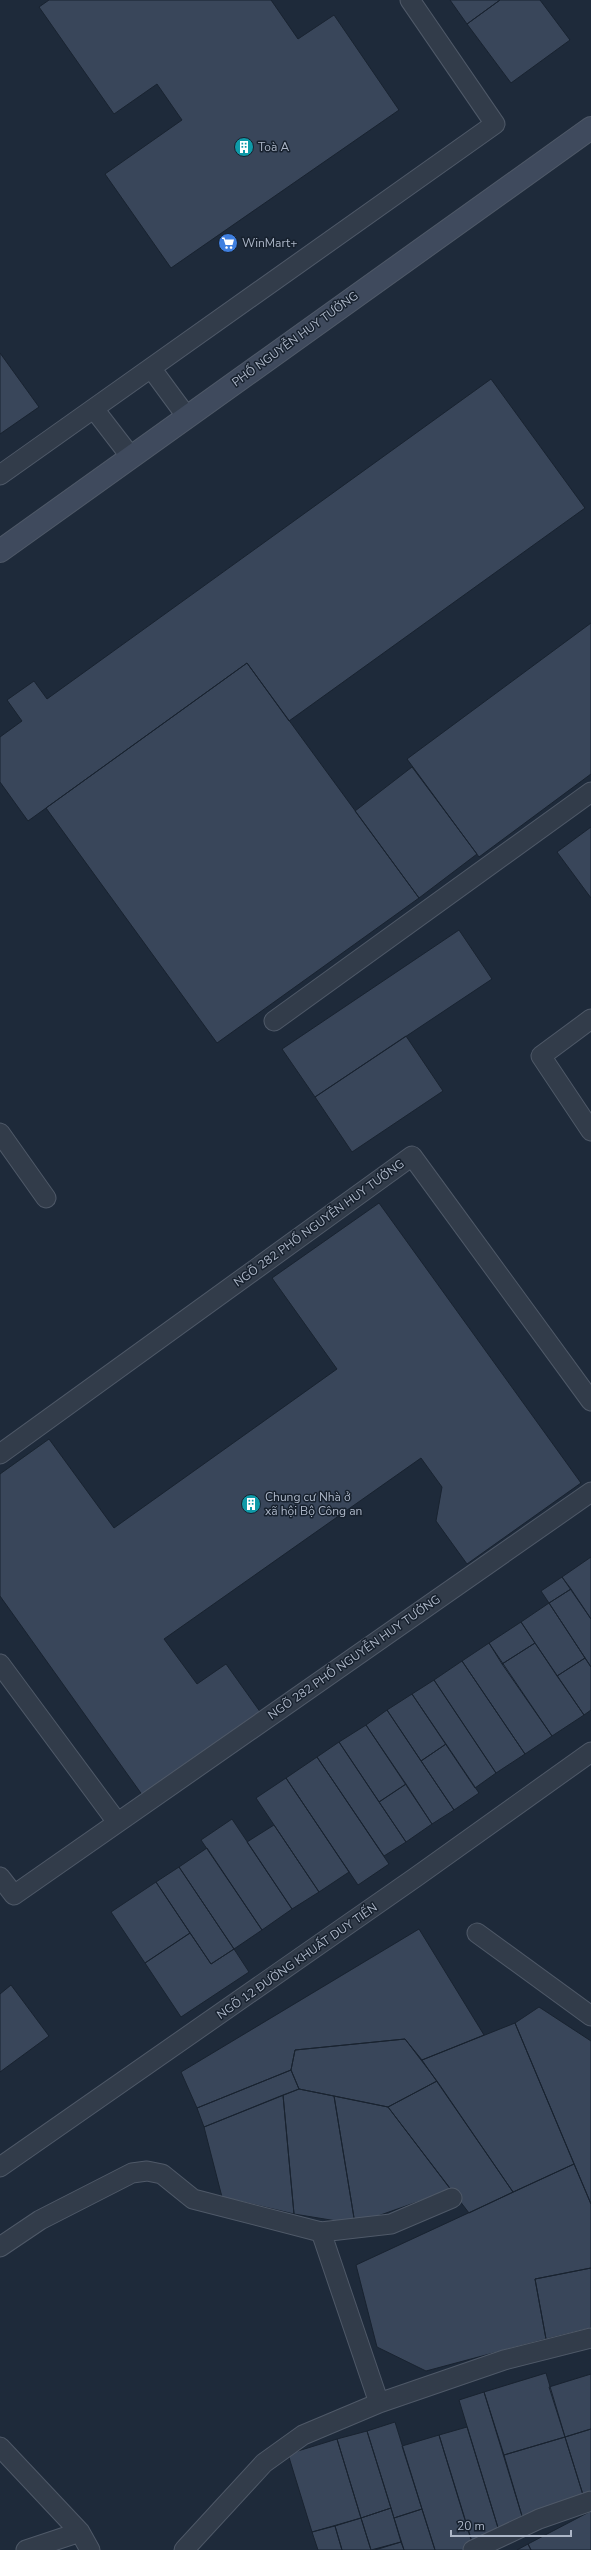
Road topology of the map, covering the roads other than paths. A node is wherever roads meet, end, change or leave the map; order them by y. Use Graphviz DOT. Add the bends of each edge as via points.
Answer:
graph roads {
  1 [pos="410,0"];
  2 [pos="591,128"];
  3 [pos="151,368"];
  4 [pos="94,409"];
  5 [pos="187,417"];
  6 [pos="131,457"];
  7 [pos="0,475"];
  8 [pos="0,551"];
  9 [pos="591,792"];
  10 [pos="591,1019"];
  11 [pos="274,1021"];
  12 [pos="591,1131"];
  13 [pos="0,1133"];
  14 [pos="46,1198"];
  15 [pos="591,1401"];
  16 [pos="0,1454"];
  17 [pos="591,1492"];
  18 [pos="0,1664"];
  19 [pos="591,1752"];
  20 [pos="117,1822"];
  21 [pos="0,1877"];
  22 [pos="477,1933"];
  23 [pos="591,2016"];
  24 [pos="0,2167"];
  25 [pos="452,2198"];
  26 [pos="320,2232"];
  27 [pos="0,2247"];
  28 [pos="591,2338"];
  29 [pos="379,2403"];
  30 [pos="0,2447"];
  31 [pos="591,2501"];
  32 [pos="80,2532"];
  33 [pos="26,2550"];
  34 [pos="90,2550"];
  35 [pos="184,2550"];
  36 [pos="473,2550"];
  1 -- 3 [label="lane" via="495,124"];
  2 -- 5 [label="street, PHỐ NGUYỄN HUY TƯỞNG"];
  3 -- 4 [label="lane"];
  3 -- 5 [label="lane"];
  4 -- 6 [label="lane"];
  4 -- 7 [label="lane"];
  5 -- 6 [label="street, PHỐ NGUYỄN HUY TƯỞNG"];
  6 -- 8 [label="street, PHỐ NGUYỄN HUY TƯỞNG"];
  9 -- 11 [label="lane"];
  10 -- 12 [label="lane" via="541,1056"];
  13 -- 14 [label="lane"];
  15 -- 16 [label="lane, NGÕ 282 PHỐ NGUYỄN HUY TƯỞNG" via="412,1156"];
  17 -- 20 [label="lane, NGÕ 282 PHỐ NGUYỄN HUY TƯỞNG"];
  18 -- 20 [label="lane"];
  19 -- 24 [label="lane, NGÕ 12 ĐƯỜNG KHUẤT DUY TIẾN" via="416,1878"];
  20 -- 21 [label="lane, NGÕ 282 PHỐ NGUYỄN HUY TƯỞNG" via="14,1895"];
  22 -- 23 [label="lane"];
  25 -- 26 [label="lane" via="390,2224"];
  26 -- 27 [label="lane" via="193,2199 162,2174 147,2171 132,2173 40,2220"];
  26 -- 29 [label="lane"];
  28 -- 29 [label="lane" via="504,2360"];
  29 -- 35 [label="lane" via="303,2435 264,2463"];
  30 -- 32 [label="lane"];
  31 -- 36 [label="lane" via="539,2519"];
  32 -- 33 [label="lane"];
  32 -- 34 [label="lane"];
}
